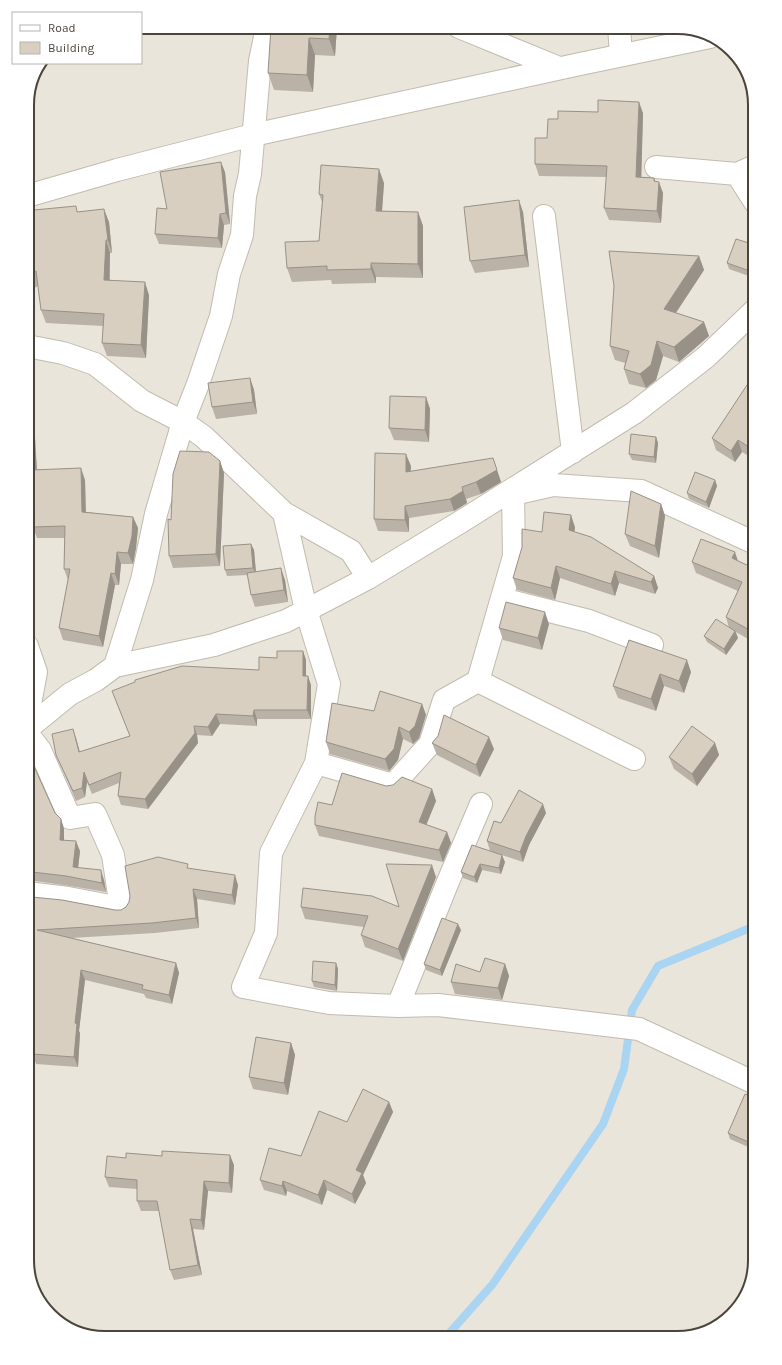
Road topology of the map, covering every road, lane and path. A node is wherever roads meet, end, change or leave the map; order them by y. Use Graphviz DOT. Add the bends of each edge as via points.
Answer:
graph roads {
  1 [pos="266,34"];
  2 [pos="476,34"];
  3 [pos="619,34"];
  4 [pos="702,39"];
  5 [pos="621,55"];
  6 [pos="559,68"];
  7 [pos="253,135"];
  8 [pos="656,167"];
  9 [pos="746,170"];
  10 [pos="34,194"];
  11 [pos="544,216"];
  12 [pos="748,319"];
  13 [pos="34,347"];
  14 [pos="183,422"];
  15 [pos="573,452"];
  16 [pos="507,495"];
  17 [pos="284,513"];
  18 [pos="748,540"];
  19 [pos="368,578"];
  20 [pos="502,599"];
  21 [pos="306,610"];
  22 [pos="652,645"];
  23 [pos="34,666"];
  24 [pos="114,666"];
  25 [pos="478,681"];
  26 [pos="34,683"];
  27 [pos="34,723"];
  28 [pos="34,742"];
  29 [pos="634,759"];
  30 [pos="316,763"];
  31 [pos="481,804"];
  32 [pos="34,894"];
  33 [pos="398,1006"];
  34 [pos="748,1079"];
  1 -- 7 [label="street" via="260,61"];
  2 -- 6 [label="street"];
  3 -- 5 [label="street"];
  4 -- 5 [label="street"];
  5 -- 6 [label="street"];
  6 -- 7 [label="street"];
  7 -- 10 [label="street"];
  7 -- 14 [label="street" via="242,235 229,274 221,316"];
  8 -- 9 [label="street"];
  11 -- 15 [label="street"];
  12 -- 15 [label="street" via="706,357 634,413"];
  13 -- 14 [label="street" via="63,353 95,364 142,401"];
  14 -- 17 [label="street" via="204,437"];
  14 -- 24 [label="street" via="156,514 142,580"];
  15 -- 16 [label="street"];
  16 -- 18 [label="street" via="553,485 641,491"];
  16 -- 19 [label="street"];
  16 -- 20 [label="street" via="514,556"];
  17 -- 19 [label="street" via="351,551"];
  17 -- 21 [label="street"];
  19 -- 21 [label="street"];
  20 -- 22 [label="street" via="589,621"];
  20 -- 25 [label="street"];
  21 -- 24 [label="street" via="286,620 214,645"];
  21 -- 30 [label="street" via="329,684"];
  23 -- 26 [label="street" via="36,672"];
  24 -- 27 [label="street" via="96,680 70,694"];
  25 -- 29 [label="street"];
  25 -- 30 [label="street" via="444,700 430,744 393,785"];
  28 -- 32 [label="street" via="40,750 70,818 95,814 113,855 121,908"];
  30 -- 33 [label="street" via="271,853 266,933 243,987 329,1003"];
  31 -- 33 [label="street"];
  33 -- 34 [label="street" via="438,1005 639,1029"];
}
